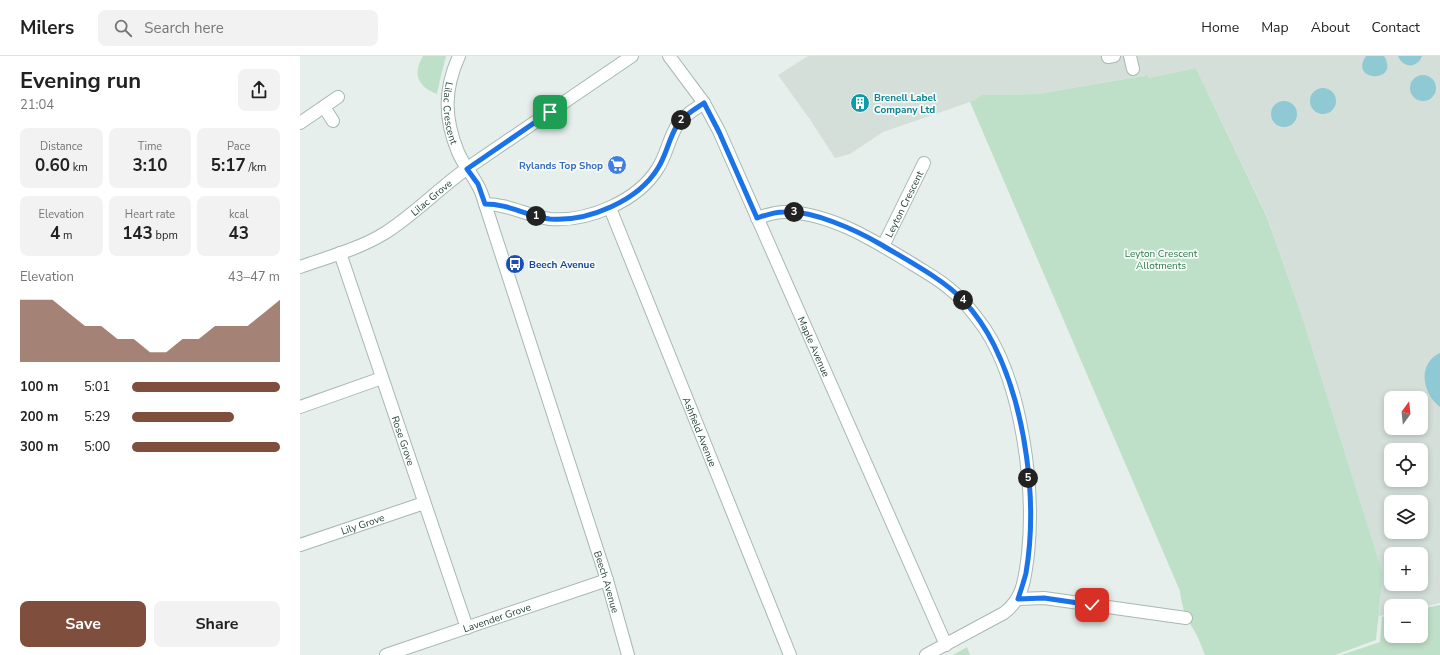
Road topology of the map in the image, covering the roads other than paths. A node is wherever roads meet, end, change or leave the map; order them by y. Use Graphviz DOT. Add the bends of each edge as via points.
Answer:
graph roads {
  1 [pos="459,56"];
  2 [pos="632,56"];
  3 [pos="669,56"];
  4 [pos="1130,56"];
  5 [pos="1133,69"];
  6 [pos="338,97"];
  7 [pos="704,103"];
  8 [pos="324,107"];
  9 [pos="333,121"];
  10 [pos="300,123"];
  11 [pos="924,163"];
  12 [pos="467,169"];
  13 [pos="485,204"];
  14 [pos="610,208"];
  15 [pos="757,218"];
  16 [pos="883,246"];
  17 [pos="340,253"];
  18 [pos="300,267"];
  19 [pos="382,378"];
  20 [pos="300,407"];
  21 [pos="424,502"];
  22 [pos="300,545"];
  23 [pos="608,580"];
  24 [pos="1018,599"];
  25 [pos="1186,618"];
  26 [pos="467,628"];
  27 [pos="946,645"];
  28 [pos="386,655"];
  29 [pos="628,655"];
  30 [pos="790,655"];
  31 [pos="926,655"];
  1 -- 12 [label="street, Lilac Crescent" via="448,88 447,103 458,152"];
  2 -- 12 [label="street, Lilac Grove"];
  3 -- 7 [label="street, Maple Avenue"];
  4 -- 5 [label="street"];
  6 -- 8 [label="street"];
  7 -- 14 [label="street" via="678,124 658,169 644,185 633,196"];
  7 -- 15 [label="street, Maple Avenue"];
  8 -- 9 [label="street"];
  8 -- 10 [label="street"];
  11 -- 16 [label="street, Leyton Crescent"];
  12 -- 13 [label="street, Beech Avenue" via="478,184"];
  12 -- 17 [label="street, Lilac Grove" via="384,233"];
  13 -- 14 [label="street" via="498,204 550,219 586,215"];
  13 -- 23 [label="street, Beech Avenue"];
  14 -- 30 [label="street, Ashfield Avenue"];
  15 -- 16 [label="street, Leyton Crescent" via="773,213 804,214 846,227"];
  15 -- 27 [label="street, Maple Avenue"];
  16 -- 24 [label="street, Leyton Crescent" via="942,282 962,300 985,329 1003,364 1021,430 1030,497 1028,550"];
  17 -- 18 [label="street, Lilac Grove"];
  17 -- 19 [label="street, Rose Grove"];
  19 -- 20 [label="street"];
  19 -- 21 [label="street, Rose Grove"];
  21 -- 22 [label="street, Lily Grove"];
  21 -- 26 [label="street, Rose Grove"];
  23 -- 26 [label="street, Lavender Grove"];
  23 -- 29 [label="street, Beech Avenue"];
  24 -- 25 [label="street" via="1044,598"];
  24 -- 27 [label="street, Leyton Crescent" via="1004,613"];
  26 -- 28 [label="street, Lavender Grove"];
  27 -- 31 [label="street, Leyton Crescent"];
}
